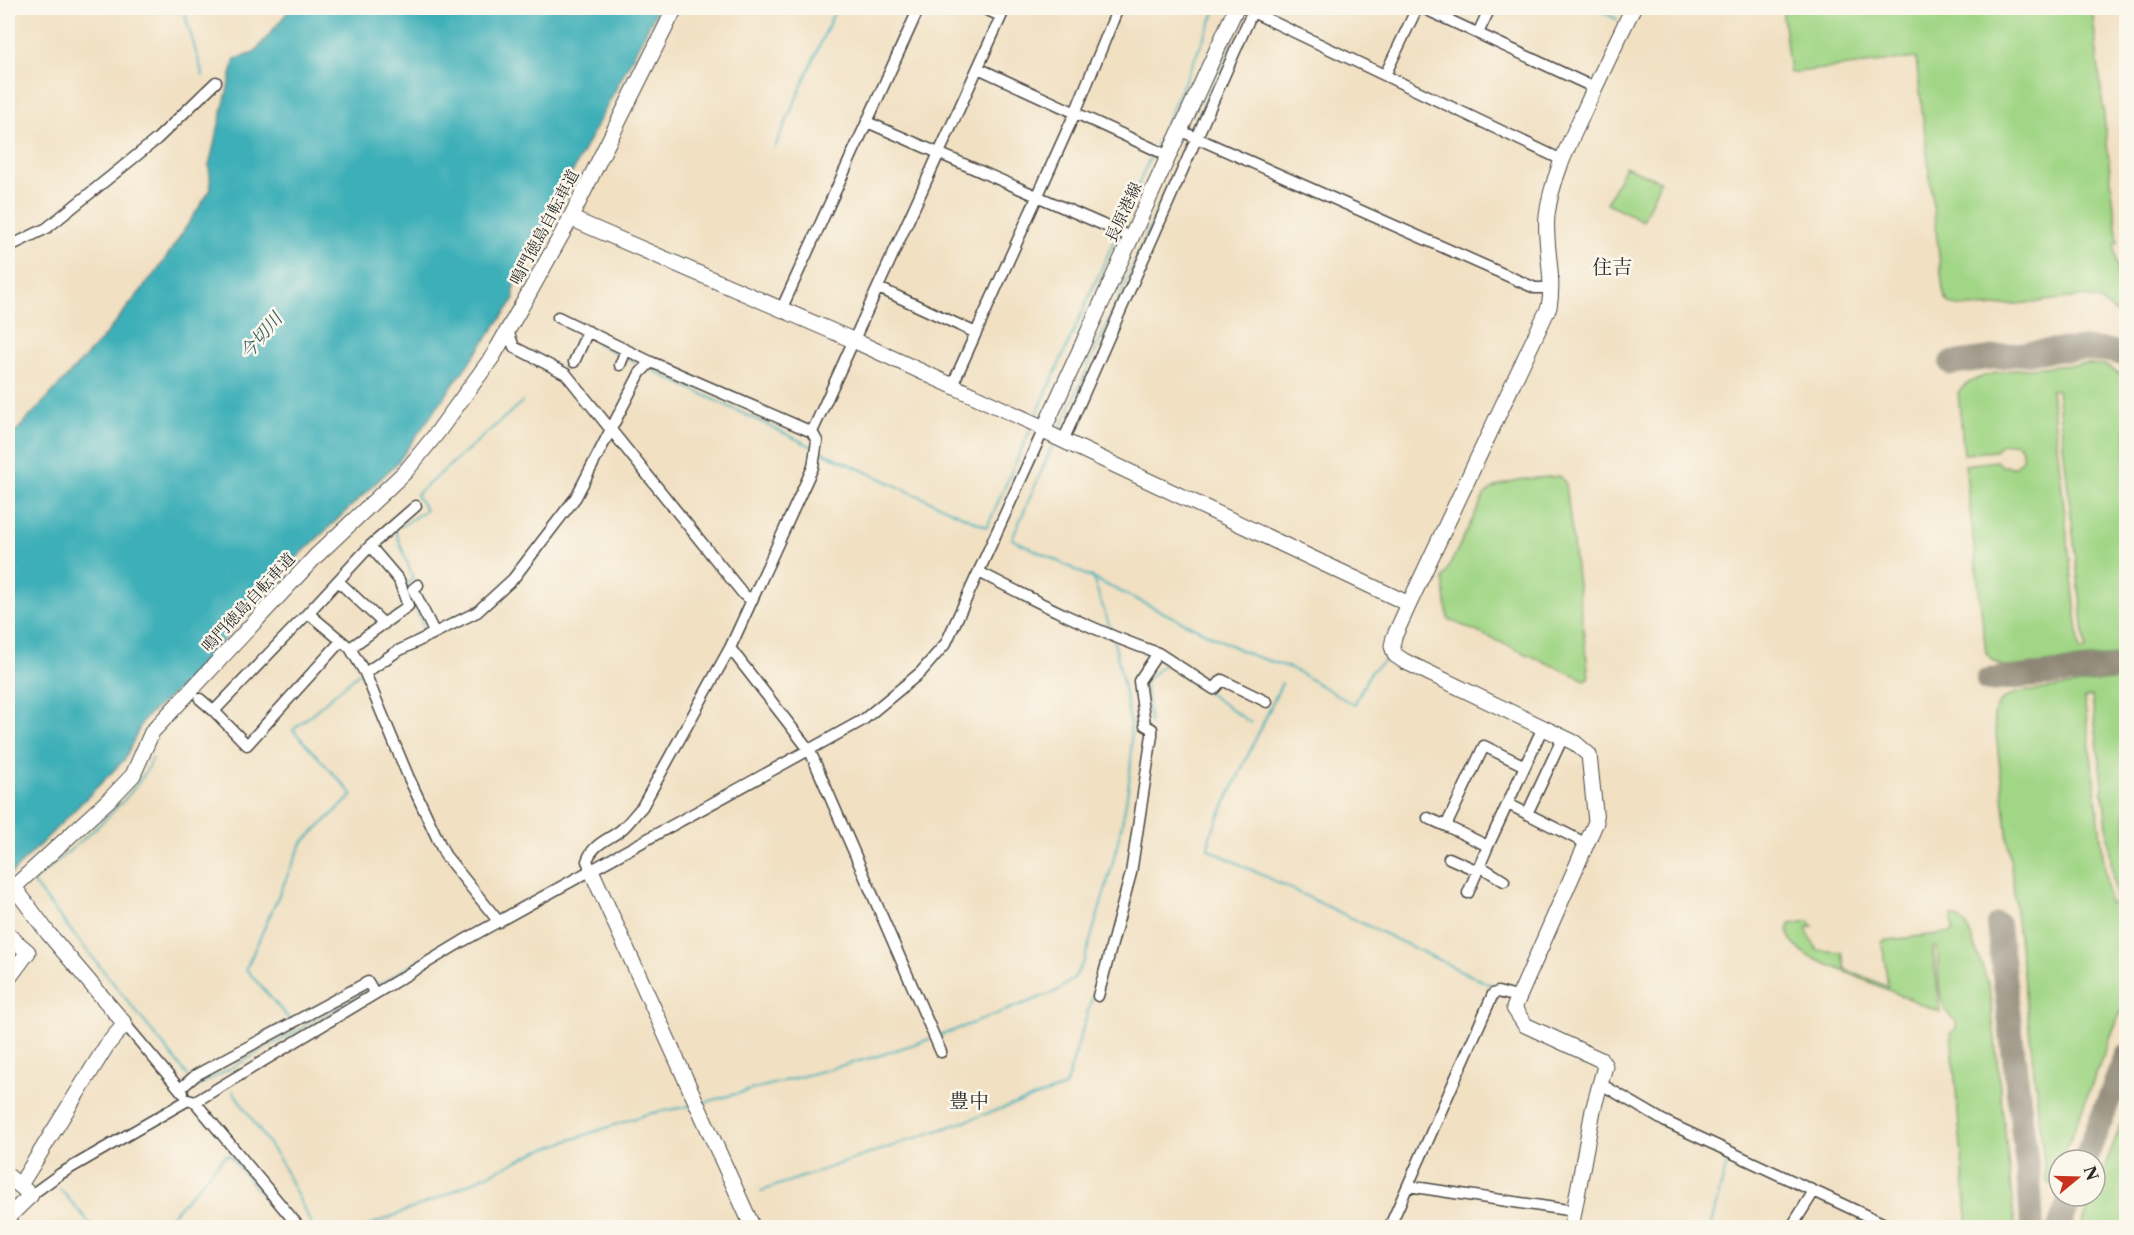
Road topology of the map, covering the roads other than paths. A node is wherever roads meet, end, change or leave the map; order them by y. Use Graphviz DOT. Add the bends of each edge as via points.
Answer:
graph roads {
  1 [pos="675,8"];
  2 [pos="919,8"];
  3 [pos="982,8"];
  4 [pos="1118,8"];
  5 [pos="1236,8"];
  6 [pos="1417,8"];
  7 [pos="1423,8"];
  8 [pos="1491,8"];
  9 [pos="1633,8"];
  10 [pos="1250,9"];
  11 [pos="1003,12"];
  12 [pos="1478,33"];
  13 [pos="978,68"];
  14 [pos="1385,75"];
  15 [pos="216,82"];
  16 [pos="1594,88"];
  17 [pos="1075,113"];
  18 [pos="867,122"];
  19 [pos="1181,131"];
  20 [pos="1197,139"];
  21 [pos="939,153"];
  22 [pos="1169,156"];
  23 [pos="1562,160"];
  24 [pos="1037,196"];
  25 [pos="570,218"];
  26 [pos="1131,237"];
  27 [pos="8,247"];
  28 [pos="879,288"];
  29 [pos="1552,288"];
  30 [pos="781,310"];
  31 [pos="558,317"];
  32 [pos="508,331"];
  33 [pos="588,331"];
  34 [pos="976,333"];
  35 [pos="855,341"];
  36 [pos="626,350"];
  37 [pos="574,362"];
  38 [pos="651,362"];
  39 [pos="620,364"];
  40 [pos="952,386"];
  41 [pos="1043,429"];
  42 [pos="611,430"];
  43 [pos="812,432"];
  44 [pos="1063,441"];
  45 [pos="416,506"];
  46 [pos="370,546"];
  47 [pos="979,572"];
  48 [pos="338,582"];
  49 [pos="418,585"];
  50 [pos="752,600"];
  51 [pos="1409,604"];
  52 [pos="308,613"];
  53 [pos="384,624"];
  54 [pos="434,632"];
  55 [pos="341,641"];
  56 [pos="350,648"];
  57 [pos="730,648"];
  58 [pos="1158,653"];
  59 [pos="364,673"];
  60 [pos="200,699"];
  61 [pos="1267,702"];
  62 [pos="214,711"];
  63 [pos="1544,727"];
  64 [pos="1563,737"];
  65 [pos="810,751"];
  66 [pos="1525,766"];
  67 [pos="1508,804"];
  68 [pos="1527,814"];
  69 [pos="1428,818"];
  70 [pos="1446,826"];
  71 [pos="1587,844"];
  72 [pos="1488,846"];
  73 [pos="1449,858"];
  74 [pos="1479,869"];
  75 [pos="591,870"];
  76 [pos="1504,880"];
  77 [pos="1468,893"];
  78 [pos="499,922"];
  79 [pos="8,935"];
  80 [pos="8,979"];
  81 [pos="375,994"];
  82 [pos="1098,996"];
  83 [pos="1517,997"];
  84 [pos="125,1024"];
  85 [pos="941,1052"];
  86 [pos="1601,1084"];
  87 [pos="180,1089"];
  88 [pos="192,1101"];
  89 [pos="8,1176"];
  90 [pos="1408,1186"];
  91 [pos="25,1190"];
  92 [pos="1814,1191"];
  93 [pos="1574,1211"];
  94 [pos="8,1217"];
  95 [pos="300,1227"];
  96 [pos="753,1227"];
  97 [pos="1389,1227"];
  98 [pos="1571,1227"];
  99 [pos="1791,1227"];
  100 [pos="1893,1227"];
  1 -- 25 [label="street, 鳴門徳島自転車道"];
  2 -- 18 [label="street"];
  3 -- 11 [label="street"];
  4 -- 17 [label="street"];
  5 -- 19 [label="street, 長原港線"];
  6 -- 14 [label="street"];
  7 -- 12 [label="street"];
  8 -- 12 [label="street"];
  9 -- 16 [label="street"];
  10 -- 14 [label="street"];
  10 -- 20 [label="street"];
  11 -- 13 [label="street"];
  12 -- 16 [label="street"];
  13 -- 17 [label="street"];
  13 -- 21 [label="street"];
  14 -- 23 [label="street"];
  15 -- 27 [label="street" via="157,139 47,228"];
  16 -- 23 [label="street"];
  17 -- 22 [label="street"];
  17 -- 24 [label="street"];
  18 -- 21 [label="street"];
  18 -- 30 [label="street"];
  19 -- 20 [label="street"];
  19 -- 22 [label="street, 長原港線"];
  20 -- 29 [label="street" via="1535,288"];
  20 -- 44 [label="street"];
  21 -- 24 [label="street"];
  21 -- 28 [label="street"];
  22 -- 26 [label="street, 長原港線"];
  23 -- 29 [label="street" via="1547,216"];
  24 -- 26 [label="street"];
  24 -- 34 [label="street"];
  25 -- 30 [label="street"];
  25 -- 32 [label="street, 鳴門徳島自転車道"];
  26 -- 41 [label="street, 長原港線"];
  28 -- 34 [label="street"];
  28 -- 35 [label="street"];
  29 -- 51 [label="street" via="1549,307"];
  30 -- 35 [label="street"];
  31 -- 33 [label="street"];
  32 -- 42 [label="street" via="514,347 566,374"];
  32 -- 84 [label="street, 鳴門徳島自転車道" via="406,471 316,556 153,732 133,775 14,887"];
  33 -- 36 [label="street"];
  33 -- 37 [label="street"];
  34 -- 40 [label="street"];
  35 -- 40 [label="street"];
  35 -- 43 [label="street"];
  36 -- 38 [label="street"];
  36 -- 39 [label="street"];
  38 -- 42 [label="street" via="640,373"];
  38 -- 43 [label="street"];
  40 -- 41 [label="street"];
  41 -- 44 [label="street"];
  41 -- 47 [label="street"];
  42 -- 50 [label="street"];
  42 -- 54 [label="street" via="576,497 513,579 477,612"];
  43 -- 50 [label="street" via="816,441 813,467"];
  44 -- 51 [label="street"];
  45 -- 46 [label="street"];
  46 -- 48 [label="street"];
  46 -- 53 [label="street" via="399,580 408,606"];
  47 -- 58 [label="street" via="1034,601"];
  47 -- 65 [label="street" via="945,643 921,672 863,720"];
  48 -- 52 [label="street"];
  48 -- 53 [label="street"];
  49 -- 54 [label="street" via="413,589"];
  50 -- 57 [label="street"];
  51 -- 63 [label="street" via="1392,646 1395,655"];
  52 -- 55 [label="street"];
  52 -- 62 [label="street"];
  53 -- 56 [label="street"];
  54 -- 59 [label="street"];
  55 -- 56 [label="street"];
  55 -- 62 [label="street" via="251,749"];
  56 -- 59 [label="street"];
  57 -- 65 [label="street"];
  57 -- 75 [label="street" via="642,807 622,828 593,847 587,861"];
  58 -- 61 [label="street" via="1214,689 1222,680"];
  58 -- 82 [label="street" via="1139,681 1145,724 1152,729 1152,735 1131,873"];
  59 -- 78 [label="street" via="445,855"];
  60 -- 62 [label="street"];
  63 -- 64 [label="street"];
  63 -- 66 [label="street"];
  64 -- 68 [label="street"];
  64 -- 71 [label="street" via="1589,755 1596,822"];
  65 -- 75 [label="street"];
  65 -- 85 [label="street"];
  66 -- 67 [label="street"];
  66 -- 70 [label="street" via="1484,746"];
  67 -- 68 [label="street"];
  67 -- 72 [label="street"];
  68 -- 71 [label="street"];
  69 -- 70 [label="street"];
  70 -- 72 [label="street"];
  71 -- 83 [label="street"];
  72 -- 74 [label="street"];
  73 -- 74 [label="street"];
  74 -- 76 [label="street"];
  74 -- 77 [label="street"];
  75 -- 78 [label="street"];
  75 -- 96 [label="street"];
  78 -- 81 [label="street"];
  79 -- 80 [label="street" via="28,952"];
  81 -- 87 [label="street" via="368,982 196,1075"];
  81 -- 88 [label="street"];
  83 -- 86 [label="street" via="1514,1008 1525,1025 1601,1060 1605,1066"];
  83 -- 90 [label="street" via="1493,994"];
  84 -- 87 [label="street"];
  84 -- 91 [label="street" via="107,1044"];
  86 -- 92 [label="street" via="1664,1121"];
  86 -- 93 [label="street"];
  87 -- 88 [label="street"];
  88 -- 91 [label="street"];
  88 -- 95 [label="street"];
  89 -- 91 [label="street"];
  90 -- 93 [label="street"];
  90 -- 97 [label="street"];
  91 -- 94 [label="street"];
  92 -- 99 [label="street"];
  92 -- 100 [label="street"];
  93 -- 98 [label="street"];
}
